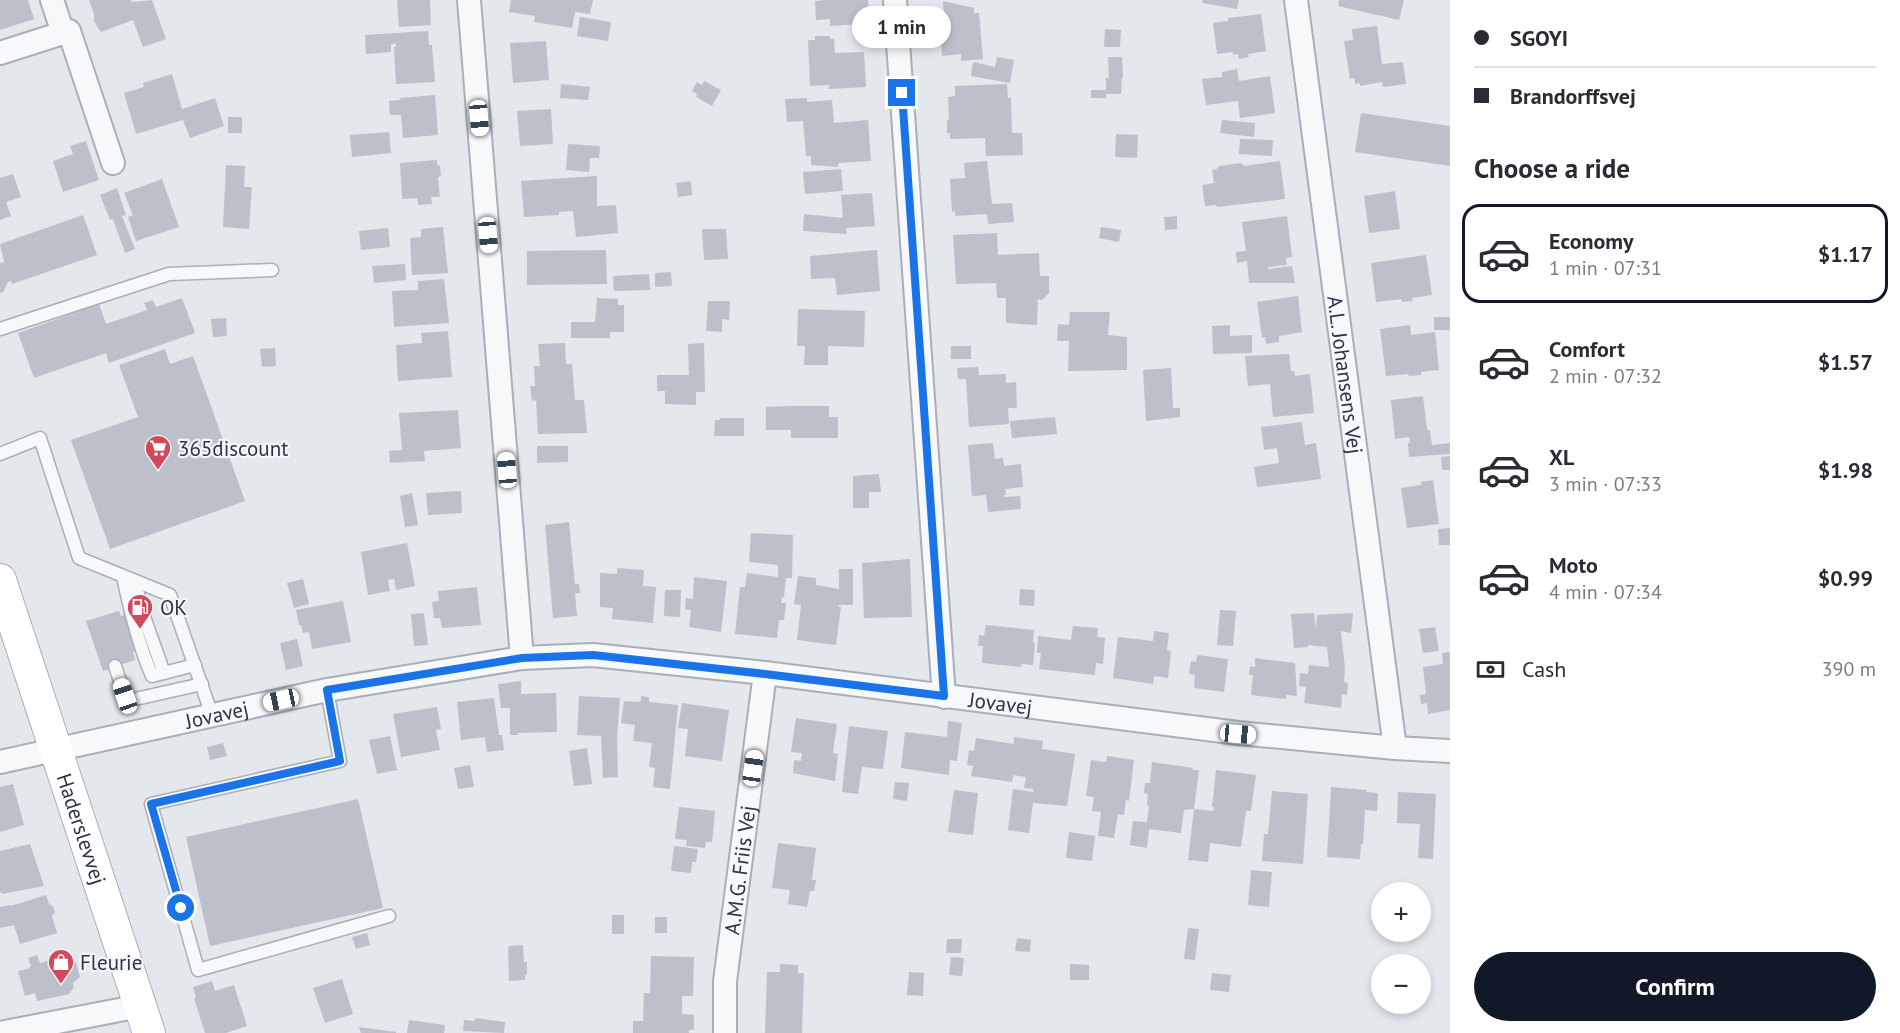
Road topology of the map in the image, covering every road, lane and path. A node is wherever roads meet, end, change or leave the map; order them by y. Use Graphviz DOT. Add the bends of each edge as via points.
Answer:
graph roads {
  1 [pos="52,0"];
  2 [pos="469,0"];
  3 [pos="896,0"];
  4 [pos="1296,0"];
  5 [pos="63,33"];
  6 [pos="0,53"];
  7 [pos="113,163"];
  8 [pos="272,270"];
  9 [pos="0,329"];
  10 [pos="0,454"];
  11 [pos="129,578"];
  12 [pos="0,580"];
  13 [pos="8,627"];
  14 [pos="522,658"];
  15 [pos="195,665"];
  16 [pos="115,666"];
  17 [pos="765,674"];
  18 [pos="202,684"];
  19 [pos="327,690"];
  20 [pos="944,696"];
  21 [pos="212,716"];
  22 [pos="1395,748"];
  23 [pos="57,751"];
  24 [pos="1450,751"];
  25 [pos="0,762"];
  26 [pos="388,916"];
  27 [pos="145,1020"];
  28 [pos="0,1033"];
  29 [pos="725,1033"];
  1 -- 5 [label="street"];
  2 -- 14 [label="street"];
  3 -- 20 [label="street"];
  4 -- 22 [label="street, A.L. Johansens Vej"];
  5 -- 6 [label="street"];
  5 -- 7 [label="street" via="69,31"];
  8 -- 9 [label="lane" via="169,274"];
  10 -- 11 [label="lane" via="40,438 79,558"];
  11 -- 15 [label="lane" via="170,595"];
  11 -- 15 [label="lane" via="164,673"];
  12 -- 13 [label="street, Haderslevvej"];
  13 -- 23 [label="street, Haderslevvej"];
  14 -- 17 [label="street, Jovavej" via="593,655"];
  14 -- 19 [label="street, Jovavej"];
  15 -- 18 [label="lane"];
  16 -- 18 [label="lane" via="125,696 131,700"];
  17 -- 20 [label="street, Jovavej"];
  17 -- 29 [label="street, A.M.G. Friis Vej" via="725,981"];
  18 -- 21 [label="lane"];
  19 -- 21 [label="street, Jovavej"];
  19 -- 26 [label="lane" via="340,761 151,804 198,970"];
  20 -- 22 [label="street, Jovavej" via="1238,734"];
  21 -- 23 [label="street, Jovavej"];
  22 -- 24 [label="street, Jovavej"];
  23 -- 25 [label="street, Jovavej"];
  23 -- 27 [label="street, Haderslevvej"];
  27 -- 28 [label="street"];
}
